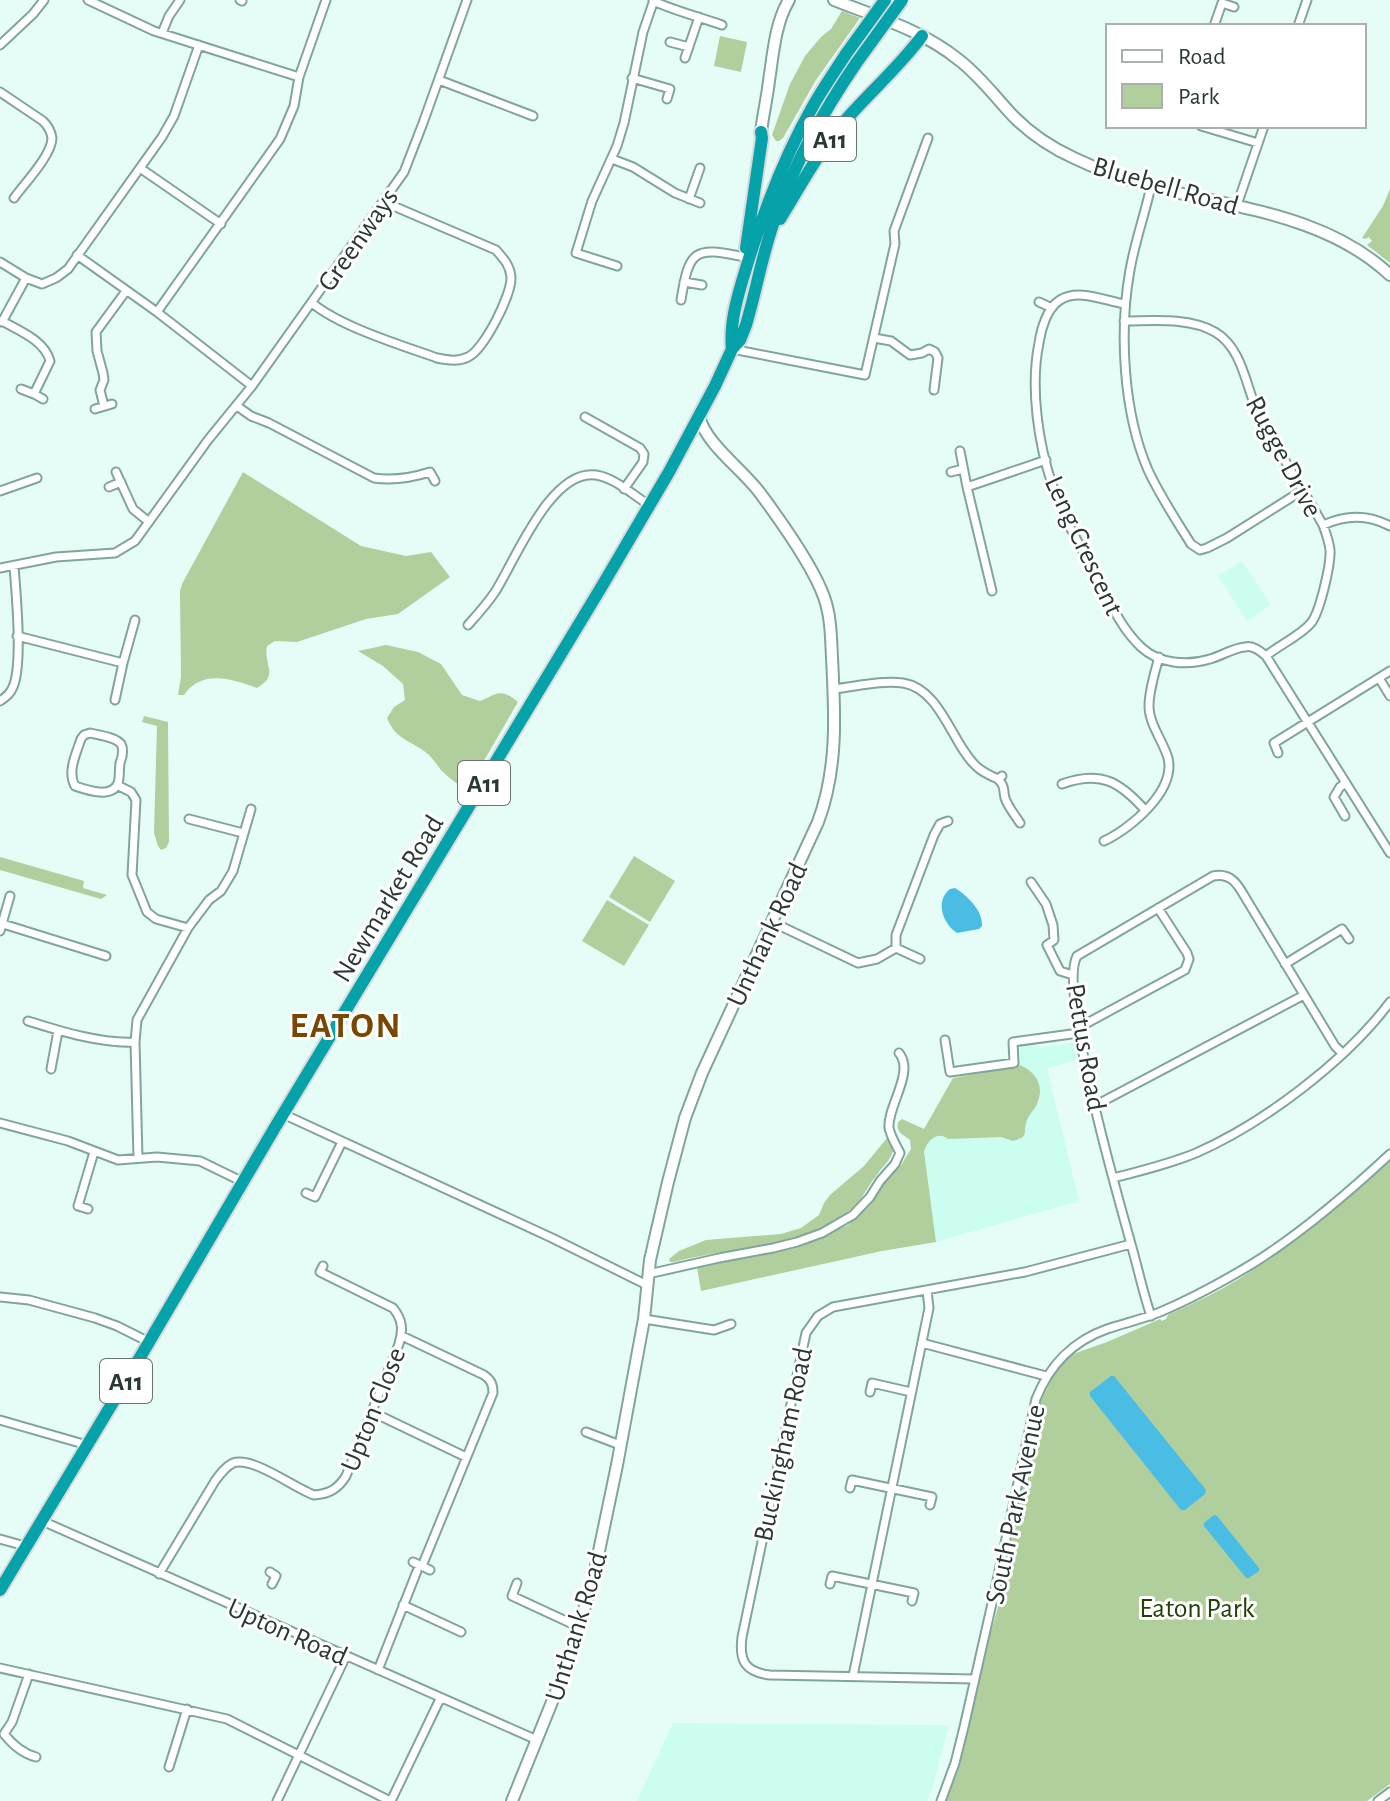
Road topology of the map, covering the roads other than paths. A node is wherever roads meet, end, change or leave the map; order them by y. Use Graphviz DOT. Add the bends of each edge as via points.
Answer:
graph roads {
  1 [pos="44,0"];
  2 [pos="88,0"];
  3 [pos="180,0"];
  4 [pos="326,0"];
  5 [pos="467,0"];
  6 [pos="789,0"];
  7 [pos="834,0"];
  8 [pos="885,0"];
  9 [pos="902,0"];
  10 [pos="1213,0"];
  11 [pos="1307,0"];
  12 [pos="653,1"];
  13 [pos="1222,3"];
  14 [pos="1234,7"];
  15 [pos="699,17"];
  16 [pos="1215,24"];
  17 [pos="1299,24"];
  18 [pos="722,25"];
  19 [pos="162,33"];
  20 [pos="922,36"];
  21 [pos="670,42"];
  22 [pos="0,45"];
  23 [pos="199,45"];
  24 [pos="689,47"];
  25 [pos="685,58"];
  26 [pos="852,58"];
  27 [pos="299,77"];
  28 [pos="632,78"];
  29 [pos="439,80"];
  30 [pos="673,80"];
  31 [pos="670,89"];
  32 [pos="0,92"];
  33 [pos="667,99"];
  34 [pos="533,116"];
  35 [pos="1208,128"];
  36 [pos="1263,128"];
  37 [pos="765,129"];
  38 [pos="928,138"];
  39 [pos="1258,143"];
  40 [pos="612,159"];
  41 [pos="140,168"];
  42 [pos="700,168"];
  43 [pos="8,186"];
  44 [pos="1151,186"];
  45 [pos="689,199"];
  46 [pos="384,202"];
  47 [pos="700,203"];
  48 [pos="1237,205"];
  49 [pos="221,224"];
  50 [pos="772,228"];
  51 [pos="77,255"];
  52 [pos="744,257"];
  53 [pos="0,262"];
  54 [pos="617,266"];
  55 [pos="1390,275"];
  56 [pos="26,278"];
  57 [pos="684,282"];
  58 [pos="702,285"];
  59 [pos="126,291"];
  60 [pos="739,295"];
  61 [pos="681,300"];
  62 [pos="1039,302"];
  63 [pos="312,303"];
  64 [pos="1125,304"];
  65 [pos="1052,308"];
  66 [pos="157,312"];
  67 [pos="1124,321"];
  68 [pos="1,323"];
  69 [pos="874,338"];
  70 [pos="732,349"];
  71 [pos="252,386"];
  72 [pos="21,389"];
  73 [pos="934,390"];
  74 [pos="34,394"];
  75 [pos="43,399"];
  76 [pos="237,406"];
  77 [pos="95,409"];
  78 [pos="585,417"];
  79 [pos="699,417"];
  80 [pos="687,438"];
  81 [pos="718,446"];
  82 [pos="190,449"];
  83 [pos="960,451"];
  84 [pos="199,453"];
  85 [pos="1046,460"];
  86 [pos="27,469"];
  87 [pos="963,469"];
  88 [pos="116,472"];
  89 [pos="951,472"];
  90 [pos="435,481"];
  91 [pos="121,482"];
  92 [pos="109,487"];
  93 [pos="967,487"];
  94 [pos="624,489"];
  95 [pos="1303,490"];
  96 [pos="0,491"];
  97 [pos="649,505"];
  98 [pos="149,522"];
  99 [pos="1323,525"];
  100 [pos="1390,526"];
  101 [pos="14,566"];
  102 [pos="0,568"];
  103 [pos="992,591"];
  104 [pos="476,616"];
  105 [pos="135,620"];
  106 [pos="485,623"];
  107 [pos="468,625"];
  108 [pos="17,636"];
  109 [pos="1266,656"];
  110 [pos="1159,657"];
  111 [pos="123,663"];
  112 [pos="1390,671"];
  113 [pos="1379,678"];
  114 [pos="833,689"];
  115 [pos="1390,696"];
  116 [pos="115,700"];
  117 [pos="0,701"];
  118 [pos="1308,721"];
  119 [pos="1267,735"];
  120 [pos="1274,743"];
  121 [pos="1278,753"];
  122 [pos="1001,780"];
  123 [pos="1346,783"];
  124 [pos="1062,784"];
  125 [pos="117,785"];
  126 [pos="1014,788"];
  127 [pos="251,809"];
  128 [pos="1145,810"];
  129 [pos="203,811"];
  130 [pos="1345,816"];
  131 [pos="189,819"];
  132 [pos="948,821"];
  133 [pos="200,822"];
  134 [pos="1020,823"];
  135 [pos="243,833"];
  136 [pos="1104,841"];
  137 [pos="1390,853"];
  138 [pos="1031,888"];
  139 [pos="10,896"];
  140 [pos="1158,908"];
  141 [pos="1336,919"];
  142 [pos="772,922"];
  143 [pos="1,928"];
  144 [pos="188,928"];
  145 [pos="1342,929"];
  146 [pos="1349,939"];
  147 [pos="93,941"];
  148 [pos="896,948"];
  149 [pos="90,951"];
  150 [pos="106,956"];
  151 [pos="920,959"];
  152 [pos="1285,964"];
  153 [pos="1073,975"];
  154 [pos="1304,995"];
  155 [pos="1390,1002"];
  156 [pos="28,1021"];
  157 [pos="1078,1030"];
  158 [pos="58,1031"];
  159 [pos="945,1040"];
  160 [pos="135,1042"];
  161 [pos="899,1053"];
  162 [pos="1342,1053"];
  163 [pos="51,1069"];
  164 [pos="1096,1105"];
  165 [pos="283,1114"];
  166 [pos="0,1123"];
  167 [pos="342,1142"];
  168 [pos="94,1152"];
  169 [pos="1390,1154"];
  170 [pos="138,1158"];
  171 [pos="1113,1178"];
  172 [pos="243,1182"];
  173 [pos="314,1197"];
  174 [pos="68,1203"];
  175 [pos="78,1206"];
  176 [pos="88,1209"];
  177 [pos="1131,1244"];
  178 [pos="320,1272"];
  179 [pos="648,1279"];
  180 [pos="927,1291"];
  181 [pos="0,1297"];
  182 [pos="1151,1316"];
  183 [pos="644,1319"];
  184 [pos="731,1324"];
  185 [pos="402,1336"];
  186 [pos="149,1342"];
  187 [pos="922,1343"];
  188 [pos="1046,1376"];
  189 [pos="872,1383"];
  190 [pos="911,1392"];
  191 [pos="372,1412"];
  192 [pos="0,1420"];
  193 [pos="586,1432"];
  194 [pos="87,1445"];
  195 [pos="620,1445"];
  196 [pos="466,1457"];
  197 [pos="852,1480"];
  198 [pos="934,1487"];
  199 [pos="892,1489"];
  200 [pos="40,1520"];
  201 [pos="0,1539"];
  202 [pos="25,1546"];
  203 [pos="413,1562"];
  204 [pos="423,1569"];
  205 [pos="159,1574"];
  206 [pos="832,1576"];
  207 [pos="517,1583"];
  208 [pos="873,1585"];
  209 [pos="0,1590"];
  210 [pos="914,1593"];
  211 [pos="403,1605"];
  212 [pos="262,1607"];
  213 [pos="258,1617"];
  214 [pos="579,1627"];
  215 [pos="461,1632"];
  216 [pos="346,1656"];
  217 [pos="0,1668"];
  218 [pos="378,1670"];
  219 [pos="29,1674"];
  220 [pos="853,1676"];
  221 [pos="974,1679"];
  222 [pos="440,1699"];
  223 [pos="187,1709"];
  224 [pos="537,1740"];
  225 [pos="299,1754"];
  226 [pos="36,1757"];
  227 [pos="169,1767"];
  228 [pos="1390,1792"];
  229 [pos="277,1801"];
  230 [pos="390,1801"];
  231 [pos="512,1801"];
  232 [pos="941,1801"];
  233 [pos="1378,1801"];
  1 -- 22 [label="street"];
  2 -- 19 [label="street"];
  3 -- 19 [label="street"];
  4 -- 27 [label="street"];
  5 -- 29 [label="street, Greenways"];
  6 -- 37 [label="street" via="771,59"];
  7 -- 20 [label="street, Bluebell Road"];
  8 -- 26 [label="highway, Newmarket Road / A11, bridge"];
  9 -- 26 [label="highway, Newmarket Road / A11, bridge"];
  10 -- 13 [label="street"];
  11 -- 17 [label="street"];
  12 -- 15 [label="street"];
  12 -- 28 [label="street"];
  13 -- 14 [label="street"];
  13 -- 16 [label="street"];
  15 -- 18 [label="street"];
  15 -- 24 [label="street"];
  19 -- 23 [label="street"];
  20 -- 44 [label="street, Bluebell Road" via="958,59 1045,142 1096,168"];
  20 -- 50 [label="highway, A11" via="839,128"];
  21 -- 24 [label="street"];
  23 -- 27 [label="street"];
  23 -- 41 [label="street" via="174,116"];
  24 -- 25 [label="street"];
  26 -- 50 [label="highway, Newmarket Road / A11" via="803,151"];
  26 -- 60 [label="highway, Newmarket Road / A11" via="814,104 785,161"];
  27 -- 49 [label="street" via="280,139"];
  28 -- 31 [label="street"];
  28 -- 40 [label="street"];
  29 -- 34 [label="street"];
  29 -- 46 [label="street, Greenways" via="404,172"];
  30 -- 31 [label="street"];
  31 -- 33 [label="street"];
  32 -- 43 [label="street" via="43,121 52,136 50,148 16,196"];
  35 -- 39 [label="street"];
  36 -- 39 [label="street"];
  37 -- 52 [label="highway"];
  38 -- 69 [label="street" via="894,231"];
  39 -- 48 [label="street"];
  40 -- 45 [label="street"];
  40 -- 54 [label="street" via="572,252"];
  41 -- 49 [label="street"];
  41 -- 51 [label="street"];
  42 -- 45 [label="street"];
  44 -- 48 [label="street, Bluebell Road"];
  44 -- 64 [label="street"];
  45 -- 47 [label="street"];
  46 -- 63 [label="street, Greenways"];
  46 -- 63 [label="street" via="496,250 506,261 510,287 484,343 466,358 437,358 337,319"];
  48 -- 55 [label="street, Bluebell Road" via="1333,237"];
  49 -- 66 [label="street"];
  50 -- 70 [label="highway, Newmarket Road / A11" via="746,325"];
  51 -- 56 [label="street" via="56,278 42,284"];
  51 -- 59 [label="street"];
  52 -- 57 [label="street" via="703,253 693,258"];
  52 -- 60 [label="highway"];
  53 -- 56 [label="street"];
  56 -- 68 [label="street"];
  57 -- 58 [label="street"];
  57 -- 61 [label="street"];
  59 -- 66 [label="street"];
  59 -- 77 [label="street" via="96,332 104,380 100,390 108,405"];
  60 -- 70 [label="highway, Newmarket Road / A11"];
  62 -- 65 [label="street"];
  63 -- 71 [label="street, Greenways"];
  64 -- 65 [label="street" via="1077,295"];
  64 -- 67 [label="street"];
  65 -- 85 [label="street, Leng Crescent" via="1041,332 1035,373"];
  66 -- 71 [label="street"];
  67 -- 95 [label="street, Rugge Drive" via="1186,323 1224,338 1237,356 1261,419"];
  67 -- 95 [label="street" via="1127,379 1142,453 1191,544 1207,548"];
  68 -- 74 [label="street" via="48,351 50,361"];
  69 -- 70 [label="street" via="865,375"];
  69 -- 73 [label="street" via="891,341 910,355 935,352"];
  70 -- 79 [label="highway, Newmarket Road / A11"];
  71 -- 76 [label="street, Greenways"];
  72 -- 74 [label="street"];
  74 -- 75 [label="street"];
  76 -- 84 [label="street, Greenways"];
  76 -- 90 [label="street" via="374,478 403,479 430,470"];
  78 -- 94 [label="street" via="644,454"];
  79 -- 80 [label="highway, Newmarket Road / A11"];
  79 -- 81 [label="street, Unthank Road"];
  80 -- 81 [label="street"];
  80 -- 97 [label="highway, Newmarket Road / A11"];
  81 -- 114 [label="street, Unthank Road" via="760,493 822,591 829,616"];
  82 -- 84 [label="street"];
  83 -- 87 [label="street"];
  84 -- 98 [label="street, Greenways"];
  85 -- 93 [label="street"];
  85 -- 110 [label="street, Leng Crescent" via="1058,499 1121,622 1144,650"];
  86 -- 96 [label="street" via="33,479"];
  87 -- 89 [label="street"];
  87 -- 93 [label="street"];
  88 -- 91 [label="street"];
  91 -- 92 [label="street"];
  91 -- 98 [label="street" via="133,509"];
  93 -- 103 [label="street"];
  94 -- 97 [label="street"];
  94 -- 104 [label="street" via="593,474 563,486 530,528"];
  95 -- 99 [label="street, Rugge Drive"];
  97 -- 165 [label="highway, Newmarket Road / A11"];
  98 -- 101 [label="street, Greenways" via="135,541 115,553"];
  99 -- 100 [label="street" via="1357,516"];
  99 -- 109 [label="street, Rugge Drive" via="1330,557 1316,615"];
  101 -- 102 [label="street, Greenways"];
  101 -- 108 [label="street"];
  104 -- 106 [label="street"];
  104 -- 107 [label="street"];
  105 -- 111 [label="street"];
  108 -- 111 [label="street"];
  108 -- 117 [label="street" via="15,684"];
  109 -- 110 [label="street" via="1246,646 1186,664"];
  109 -- 118 [label="street"];
  110 -- 128 [label="street" via="1149,707 1169,770"];
  111 -- 116 [label="street"];
  112 -- 113 [label="street"];
  113 -- 115 [label="street"];
  113 -- 118 [label="street"];
  114 -- 122 [label="street" via="883,683 914,686 932,702 977,767"];
  114 -- 142 [label="street, Unthank Road" via="827,794"];
  118 -- 120 [label="street"];
  118 -- 123 [label="street"];
  119 -- 120 [label="street"];
  120 -- 121 [label="street"];
  122 -- 126 [label="street"];
  122 -- 134 [label="street"];
  123 -- 130 [label="street" via="1334,797"];
  123 -- 137 [label="street"];
  124 -- 128 [label="street" via="1082,778 1109,781"];
  125 -- 125 [label="street" via="104,792 75,786 71,772 84,735 122,745"];
  125 -- 144 [label="street" via="136,800 132,875 147,912"];
  127 -- 135 [label="street"];
  128 -- 136 [label="street"];
  129 -- 133 [label="street"];
  131 -- 133 [label="street"];
  132 -- 148 [label="street" via="934,835 896,935"];
  133 -- 135 [label="street"];
  135 -- 144 [label="street" via="233,871"];
  138 -- 153 [label="street" via="1046,904 1053,925 1054,940 1047,945 1060,971"];
  139 -- 143 [label="street"];
  140 -- 152 [label="street, Pettus Road" via="1213,876 1230,877"];
  140 -- 153 [label="street, Pettus Road" via="1077,956"];
  140 -- 157 [label="street" via="1187,953 1185,970"];
  141 -- 145 [label="street"];
  142 -- 148 [label="street" via="858,963"];
  142 -- 179 [label="street, Unthank Road" via="685,1118"];
  143 -- 149 [label="street"];
  144 -- 160 [label="street" via="137,1020"];
  145 -- 146 [label="street"];
  145 -- 152 [label="street"];
  147 -- 149 [label="street"];
  148 -- 151 [label="street"];
  149 -- 150 [label="street"];
  152 -- 154 [label="street, Pettus Road"];
  153 -- 157 [label="street, Pettus Road"];
  154 -- 162 [label="street, Pettus Road"];
  154 -- 164 [label="street"];
  155 -- 162 [label="street"];
  156 -- 158 [label="street"];
  157 -- 159 [label="street" via="1013,1042 1014,1063 950,1072"];
  157 -- 164 [label="street, Pettus Road"];
  158 -- 160 [label="street"];
  158 -- 163 [label="street"];
  160 -- 170 [label="street"];
  161 -- 179 [label="street" via="904,1074 889,1125 900,1153 853,1215 797,1242"];
  162 -- 171 [label="street" via="1291,1096 1222,1140 1172,1162"];
  164 -- 171 [label="street, Pettus Road"];
  165 -- 167 [label="street"];
  165 -- 172 [label="highway, Newmarket Road / A11"];
  166 -- 168 [label="street"];
  167 -- 173 [label="street"];
  167 -- 179 [label="street"];
  168 -- 170 [label="street" via="118,1160"];
  168 -- 175 [label="street"];
  169 -- 182 [label="street, South Park Avenue" via="1282,1245"];
  170 -- 172 [label="street" via="200,1161"];
  171 -- 177 [label="street, Pettus Road"];
  172 -- 186 [label="highway, Newmarket Road / A11"];
  174 -- 175 [label="street"];
  175 -- 176 [label="street"];
  177 -- 180 [label="street, Buckingham Road"];
  177 -- 182 [label="street, Pettus Road"];
  178 -- 185 [label="street, Upton Close" via="393,1308"];
  179 -- 183 [label="street, Unthank Road"];
  180 -- 187 [label="street"];
  180 -- 220 [label="street, Buckingham Road" via="833,1307 806,1333 742,1637 742,1657 759,1674"];
  181 -- 186 [label="street" via="95,1318"];
  182 -- 188 [label="street, South Park Avenue" via="1097,1333 1064,1354"];
  183 -- 184 [label="street" via="714,1335"];
  183 -- 195 [label="street, Unthank Road"];
  185 -- 191 [label="street, Upton Close"];
  185 -- 196 [label="street" via="490,1379 493,1393"];
  186 -- 194 [label="highway, Newmarket Road / A11"];
  187 -- 188 [label="street"];
  187 -- 190 [label="street"];
  188 -- 221 [label="street, South Park Avenue" via="1033,1411"];
  189 -- 190 [label="street"];
  190 -- 199 [label="street"];
  191 -- 196 [label="street"];
  191 -- 205 [label="street, Upton Close" via="341,1485 324,1495 304,1492 250,1463 227,1467"];
  192 -- 194 [label="street"];
  193 -- 195 [label="street"];
  194 -- 200 [label="highway, Newmarket Road / A11"];
  195 -- 214 [label="street, Unthank Road"];
  196 -- 204 [label="street"];
  197 -- 199 [label="street"];
  198 -- 199 [label="street" via="931,1501"];
  199 -- 208 [label="street"];
  200 -- 202 [label="highway, Newmarket Road / A11"];
  200 -- 205 [label="street, Upton Road"];
  201 -- 202 [label="street"];
  202 -- 209 [label="highway, Newmarket Road / A11"];
  203 -- 204 [label="street"];
  204 -- 211 [label="street"];
  205 -- 213 [label="street, Upton Road"];
  206 -- 208 [label="street"];
  207 -- 214 [label="street" via="512,1596"];
  208 -- 210 [label="street"];
  208 -- 220 [label="street"];
  211 -- 215 [label="street"];
  211 -- 218 [label="street"];
  212 -- 213 [label="street"];
  213 -- 216 [label="street, Upton Road"];
  214 -- 224 [label="street, Unthank Road"];
  216 -- 218 [label="street, Upton Road"];
  216 -- 225 [label="street"];
  217 -- 219 [label="street"];
  218 -- 222 [label="street, Upton Road"];
  219 -- 223 [label="street"];
  219 -- 226 [label="street" via="4,1734"];
  220 -- 221 [label="street, Buckingham Road"];
  221 -- 232 [label="street, South Park Avenue"];
  222 -- 224 [label="street, Upton Road"];
  222 -- 230 [label="street"];
  223 -- 225 [label="street" via="227,1719"];
  223 -- 227 [label="street"];
  224 -- 231 [label="street, Unthank Road"];
  225 -- 229 [label="street"];
  225 -- 230 [label="street"];
  228 -- 233 [label="street"];
}
